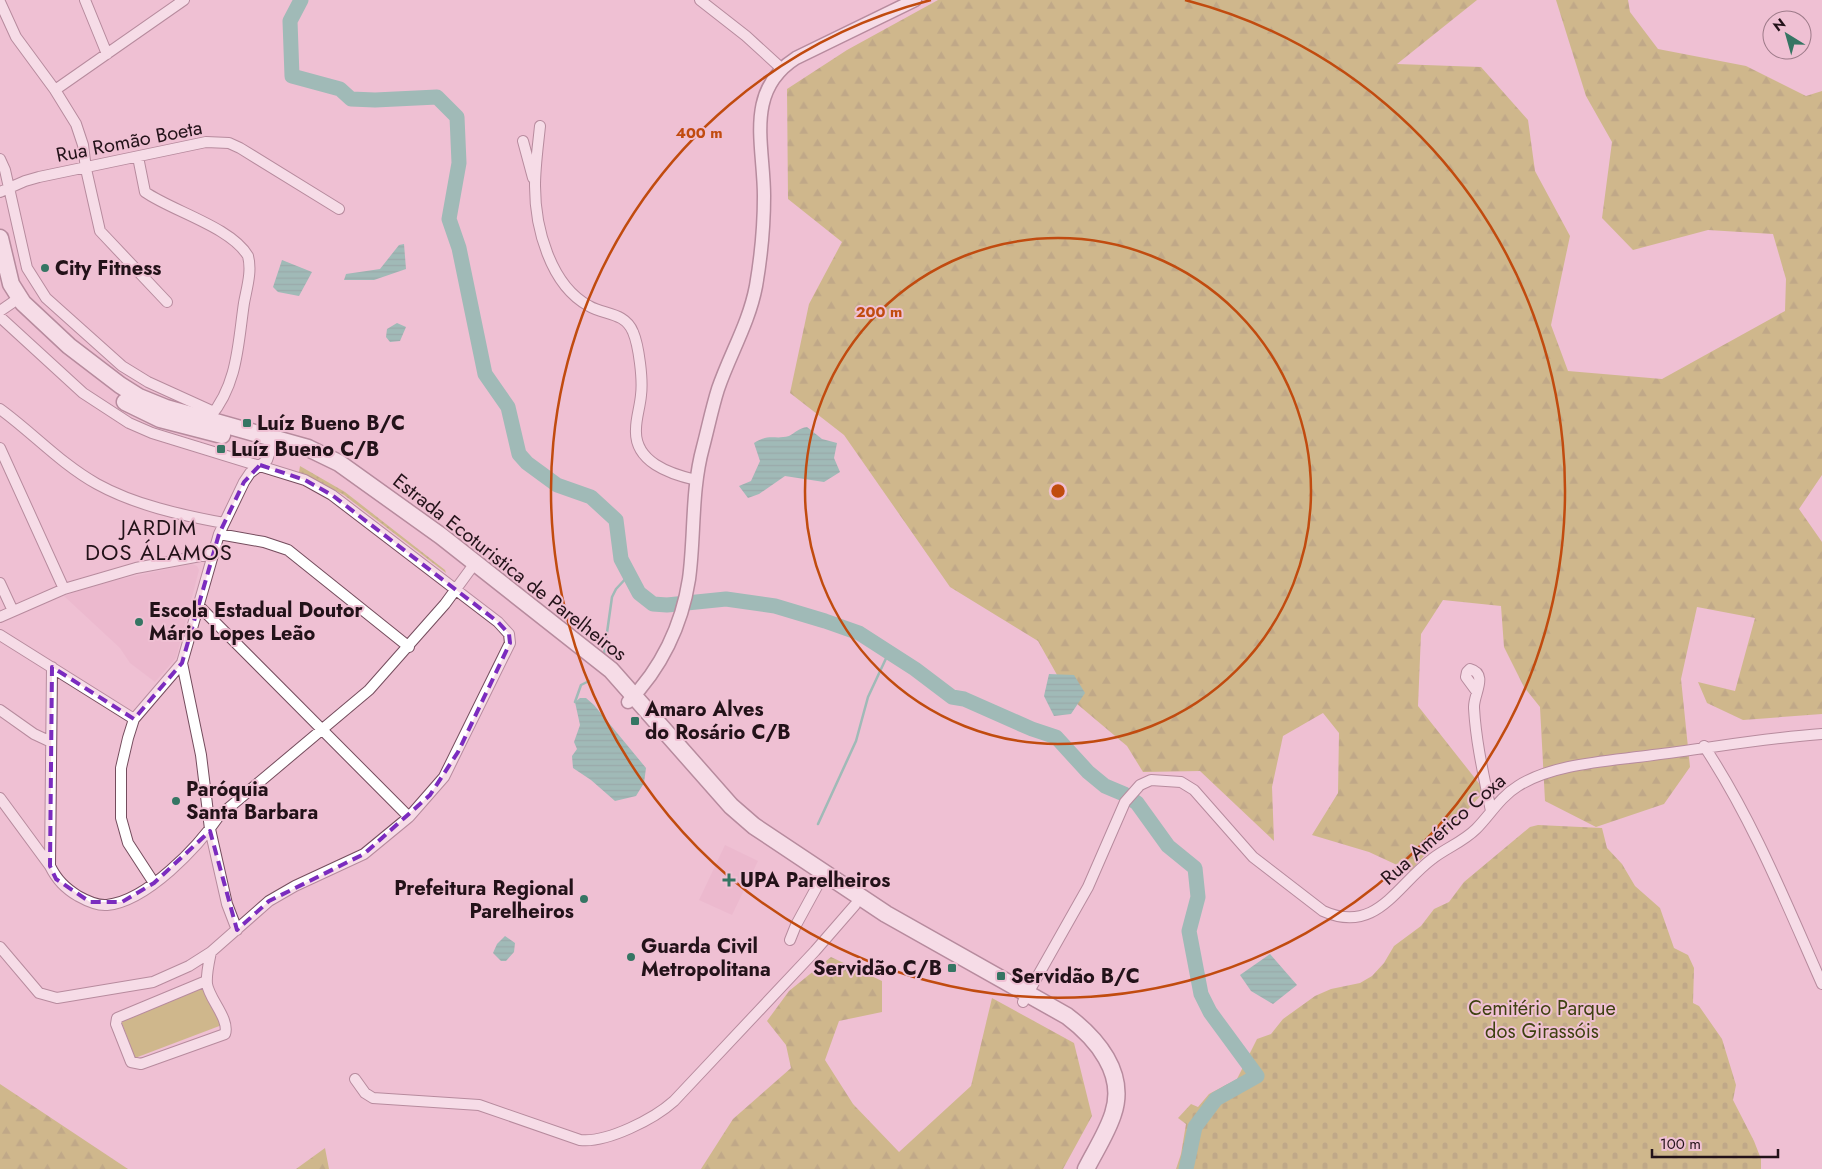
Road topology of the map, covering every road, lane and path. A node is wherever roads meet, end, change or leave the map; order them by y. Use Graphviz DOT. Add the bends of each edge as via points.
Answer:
graph roads {
  1 [pos="86,0"];
  2 [pos="184,0"];
  3 [pos="700,0"];
  4 [pos="915,0"];
  5 [pos="0,2"];
  6 [pos="107,54"];
  7 [pos="781,68"];
  8 [pos="55,90"];
  9 [pos="540,126"];
  10 [pos="523,141"];
  11 [pos="138,157"];
  12 [pos="0,159"];
  13 [pos="86,169"];
  14 [pos="535,186"];
  15 [pos="4,191"];
  16 [pos="339,209"];
  17 [pos="0,238"];
  18 [pos="7,293"];
  19 [pos="167,302"];
  20 [pos="0,317"];
  21 [pos="0,409"];
  22 [pos="159,420"];
  23 [pos="211,424"];
  24 [pos="273,444"];
  25 [pos="0,448"];
  26 [pos="260,465"];
  27 [pos="696,480"];
  28 [pos="224,523"];
  29 [pos="219,534"];
  30 [pos="211,554"];
  31 [pos="472,567"];
  32 [pos="0,582"];
  33 [pos="64,589"];
  34 [pos="456,590"];
  35 [pos="200,607"];
  36 [pos="12,611"];
  37 [pos="0,617"];
  38 [pos="0,635"];
  39 [pos="409,647"];
  40 [pos="182,662"];
  41 [pos="52,667"];
  42 [pos="1477,692"];
  43 [pos="632,699"];
  44 [pos="0,710"];
  45 [pos="134,719"];
  46 [pos="322,730"];
  47 [pos="1822,734"];
  48 [pos="49,741"];
  49 [pos="1704,746"];
  50 [pos="0,798"];
  51 [pos="1491,811"];
  52 [pos="409,817"];
  53 [pos="210,829"];
  54 [pos="50,866"];
  55 [pos="820,882"];
  56 [pos="154,883"];
  57 [pos="855,905"];
  58 [pos="884,917"];
  59 [pos="237,930"];
  60 [pos="790,940"];
  61 [pos="0,947"];
  62 [pos="211,952"];
  63 [pos="206,981"];
  64 [pos="1822,984"];
  65 [pos="1026,998"];
  66 [pos="355,1079"];
  67 [pos="1075,1169"];
  68 [pos="1086,1169"];
  1 -- 6 [label="street"];
  2 -- 6 [label="street"];
  3 -- 7 [label="street"];
  4 -- 7 [label="street" via="807,52"];
  5 -- 8 [label="street" via="16,37"];
  6 -- 8 [label="street"];
  7 -- 27 [label="street" via="768,89 760,117 764,198 756,286 744,328 719,388"];
  8 -- 13 [label="street" via="76,124"];
  9 -- 14 [label="street"];
  10 -- 14 [label="street"];
  11 -- 13 [label="street, Rua Romão Boeta"];
  11 -- 16 [label="street, Rua Romão Boeta" via="206,142 229,144"];
  11 -- 23 [label="street" via="145,192 235,242 248,256 248,284 239,350 226,392"];
  12 -- 15 [label="street" via="5,170"];
  13 -- 15 [label="street, Rua Romão Boeta" via="25,181"];
  13 -- 19 [label="street" via="100,231"];
  14 -- 27 [label="street" via="540,231 564,283 572,294 590,307 624,320 633,332 642,393 636,431 641,450 654,464"];
  15 -- 23 [label="street" via="27,268 46,298 122,366"];
  17 -- 18 [label="main road, Estrada Ecoturistica de Parelheiros"];
  18 -- 22 [label="main road, Estrada Ecoturistica de Parelheiros" via="69,346 139,397"];
  20 -- 22 [label="street" via="83,393 129,423"];
  21 -- 28 [label="street" via="96,484 184,515"];
  22 -- 23 [label="main road, Estrada Ecoturistica de Parelheiros"];
  22 -- 26 [label="street"];
  23 -- 24 [label="main road, Estrada Ecoturistica de Parelheiros"];
  24 -- 26 [label="street" via="267,460"];
  24 -- 31 [label="main road, Estrada Ecoturistica de Parelheiros" via="308,448 339,463 411,514"];
  25 -- 33 [label="street"];
  26 -- 28 [label="street" via="244,482"];
  26 -- 34 [label="street" via="305,480 332,495"];
  27 -- 43 [label="street" via="689,580 682,610 668,647"];
  28 -- 29 [label="street"];
  29 -- 30 [label="street"];
  29 -- 39 [label="street" via="288,550"];
  30 -- 33 [label="street" via="136,568"];
  30 -- 35 [label="street"];
  31 -- 34 [label="street"];
  31 -- 43 [label="main road, Estrada Ecoturistica de Parelheiros" via="595,656"];
  32 -- 36 [label="street"];
  33 -- 36 [label="street"];
  34 -- 39 [label="street"];
  34 -- 52 [label="street" via="498,622 509,634 510,643 458,752 437,788"];
  35 -- 40 [label="street"];
  35 -- 46 [label="street"];
  36 -- 37 [label="street"];
  38 -- 41 [label="street"];
  39 -- 46 [label="street" via="369,690"];
  40 -- 45 [label="street"];
  40 -- 53 [label="street" via="201,754"];
  41 -- 45 [label="street"];
  41 -- 48 [label="street"];
  42 -- 51 [label="street" via="1475,730"];
  43 -- 55 [label="main road, Estrada Ecoturistica de Parelheiros" via="736,824"];
  43 -- 58 [label="main road, Estrada Ecoturistica de Parelheiros" via="736,811"];
  44 -- 48 [label="street"];
  45 -- 56 [label="street" via="121,768 122,818 128,843"];
  46 -- 52 [label="street"];
  46 -- 53 [label="street" via="219,816"];
  47 -- 49 [label="street, Rua Américo Coxa"];
  48 -- 54 [label="street"];
  49 -- 51 [label="street, Rua Américo Coxa" via="1585,763 1518,786"];
  49 -- 64 [label="street" via="1746,815"];
  50 -- 54 [label="street"];
  51 -- 65 [label="street, Rua Américo Coxa" via="1475,830 1432,859 1382,906 1360,917 1348,918 1335,917 1323,911 1253,857 1194,790 1181,782 1151,780 1140,784 1125,802 1088,886"];
  52 -- 59 [label="street" via="364,854 269,901"];
  53 -- 56 [label="street"];
  53 -- 59 [label="street" via="227,904"];
  54 -- 56 [label="street" via="56,879 64,886 99,904 122,902"];
  55 -- 57 [label="main road, Estrada Ecoturistica de Parelheiros"];
  55 -- 60 [label="street"];
  57 -- 58 [label="main road, Estrada Ecoturistica de Parelheiros"];
  57 -- 66 [label="street" via="674,1101 654,1116 609,1135 580,1140 479,1105 374,1098"];
  58 -- 65 [label="main road, Estrada Ecoturistica de Parelheiros"];
  59 -- 62 [label="street"];
  61 -- 62 [label="street" via="39,993 57,998 153,982 174,975"];
  62 -- 63 [label="street"];
  63 -- 63 [label="street" via="225,1034 150,1062 133,1063 116,1024 117,1018"];
  65 -- 67 [label="main road, Estrada Ecoturistica de Parelheiros" via="1074,1033 1090,1049 1105,1077 1108,1104 1104,1118"];
  65 -- 68 [label="main road, Estrada Ecoturistica de Parelheiros" via="1081,1026 1108,1059 1116,1085 1116,1104"];
}
